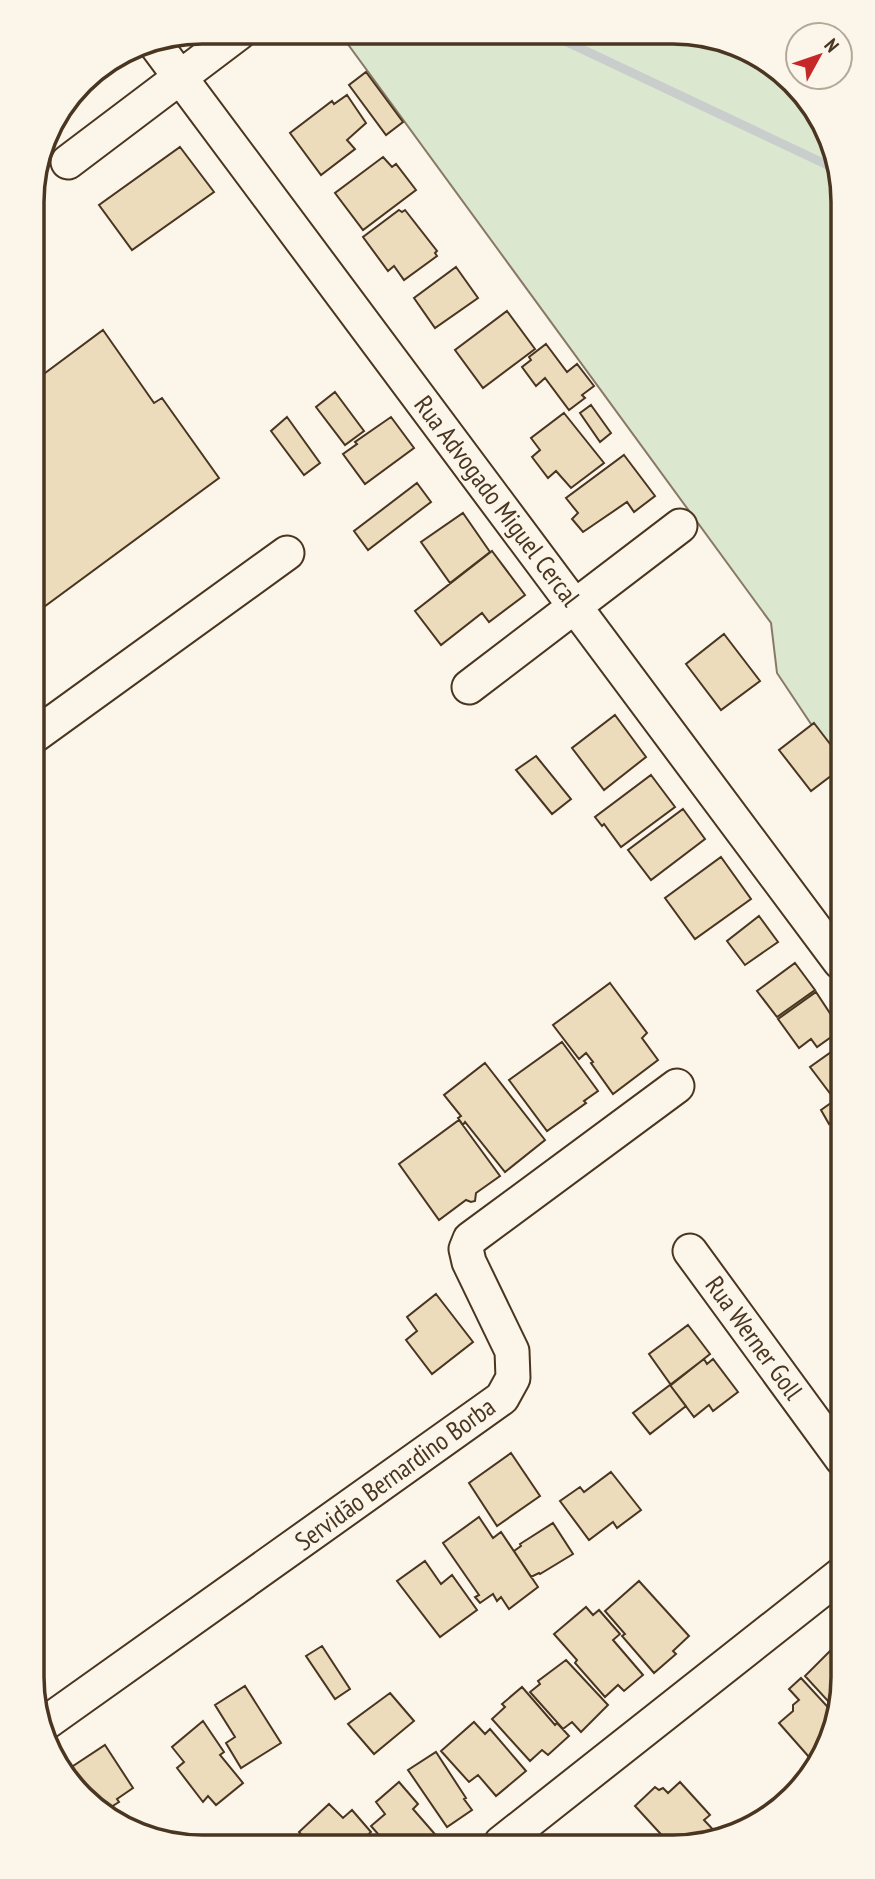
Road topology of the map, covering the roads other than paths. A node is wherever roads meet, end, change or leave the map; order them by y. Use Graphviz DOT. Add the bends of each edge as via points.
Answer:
graph roads {
  1 [pos="224,44"];
  2 [pos="160,50"];
  3 [pos="180,77"];
  4 [pos="68,162"];
  5 [pos="680,526"];
  6 [pos="286,553"];
  7 [pos="575,606"];
  8 [pos="469,687"];
  9 [pos="44,729"];
  10 [pos="831,949"];
  11 [pos="677,1086"];
  12 [pos="691,1251"];
  13 [pos="831,1444"];
  14 [pos="831,1582"];
  15 [pos="49,1720"];
  16 [pos="511,1835"];
  1 -- 3 [label="street"];
  2 -- 3 [label="street, Rua Advogado Miguel Cercal"];
  3 -- 4 [label="street"];
  3 -- 7 [label="street, Rua Advogado Miguel Cercal"];
  5 -- 7 [label="street"];
  6 -- 9 [label="street"];
  7 -- 8 [label="street"];
  7 -- 10 [label="street, Rua Advogado Miguel Cercal"];
  11 -- 15 [label="street, Servidão Bernardino Borba" via="470,1239 468,1262 512,1352 513,1378 502,1398"];
  12 -- 13 [label="street, Rua Werner Goll"];
  14 -- 16 [label="street"];
}
